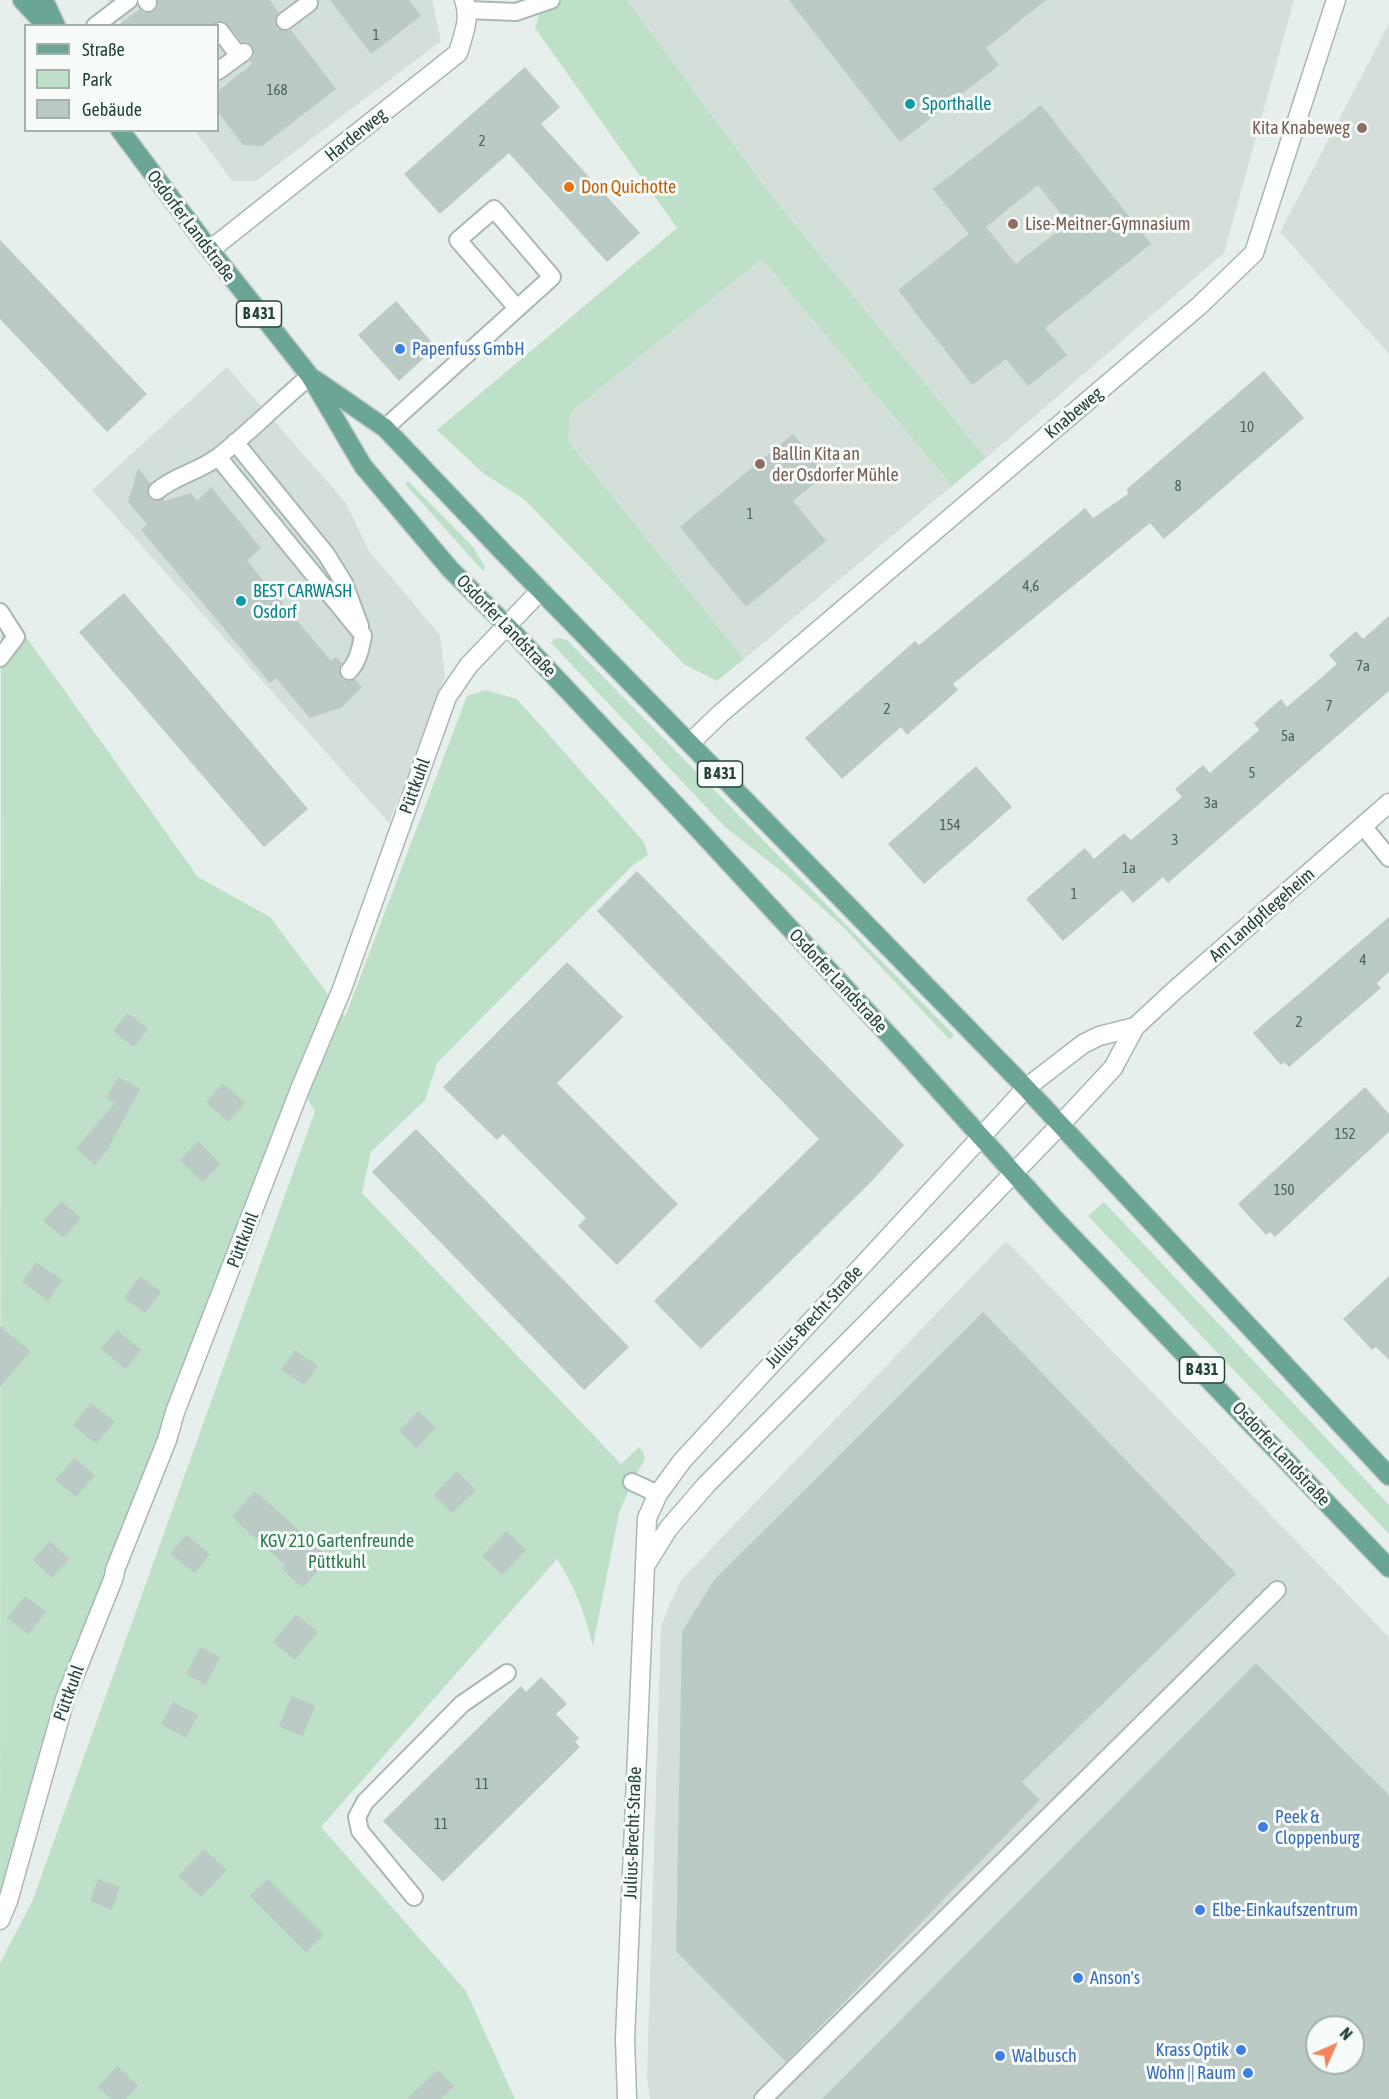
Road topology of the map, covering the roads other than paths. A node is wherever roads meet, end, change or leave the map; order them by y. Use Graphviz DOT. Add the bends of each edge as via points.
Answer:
graph roads {
  1 [pos="22,0"];
  2 [pos="44,0"];
  3 [pos="129,0"];
  4 [pos="307,0"];
  5 [pos="551,0"];
  6 [pos="1336,0"];
  7 [pos="466,5"];
  8 [pos="285,21"];
  9 [pos="44,24"];
  10 [pos="55,24"];
  11 [pos="98,24"];
  12 [pos="220,31"];
  13 [pos="219,68"];
  14 [pos="128,133"];
  15 [pos="210,250"];
  16 [pos="517,308"];
  17 [pos="310,376"];
  18 [pos="385,428"];
  19 [pos="235,442"];
  20 [pos="218,457"];
  21 [pos="157,491"];
  22 [pos="541,590"];
  23 [pos="0,612"];
  24 [pos="507,626"];
  25 [pos="363,635"];
  26 [pos="0,658"];
  27 [pos="349,671"];
  28 [pos="690,743"];
  29 [pos="1389,803"];
  30 [pos="1363,826"];
  31 [pos="1389,858"];
  32 [pos="1135,1027"];
  33 [pos="1026,1088"];
  34 [pos="1060,1125"];
  35 [pos="981,1137"];
  36 [pos="1014,1173"];
  37 [pos="1389,1476"];
  38 [pos="632,1482"];
  39 [pos="658,1494"];
  40 [pos="644,1568"];
  41 [pos="1389,1568"];
  42 [pos="1277,1590"];
  43 [pos="507,1673"];
  44 [pos="414,1897"];
  45 [pos="0,1920"];
  46 [pos="627,2099"];
  47 [pos="763,2099"];
  1 -- 9 [label="main road"];
  2 -- 10 [label="main road"];
  3 -- 11 [label="lane"];
  4 -- 8 [label="lane" via="309,3"];
  5 -- 7 [label="lane" via="516,12"];
  6 -- 28 [label="street, Knabeweg" via="1254,253 1199,306"];
  7 -- 15 [label="street, Harderweg" via="465,30 458,53"];
  12 -- 13 [label="lane" via="241,54"];
  14 -- 15 [label="main road, Osdorfer Landstraße / B 431"];
  15 -- 17 [label="main road, Osdorfer Landstraße / B 431"];
  16 -- 16 [label="lane" via="552,277 494,209 458,240"];
  16 -- 18 [label="lane"];
  17 -- 18 [label="main road, Osdorfer Landstraße / B 431"];
  17 -- 19 [label="lane"];
  17 -- 24 [label="main road, Osdorfer Landstraße / B 431" via="363,466 450,569"];
  18 -- 22 [label="main road, Osdorfer Landstraße / B 431"];
  19 -- 20 [label="lane"];
  19 -- 25 [label="lane" via="326,554 344,583"];
  20 -- 21 [label="lane"];
  20 -- 25 [label="lane"];
  22 -- 24 [label="street, Püttkuhl"];
  22 -- 28 [label="main road, Osdorfer Landstraße / B 431"];
  23 -- 26 [label="lane" via="16,637"];
  24 -- 35 [label="main road, Osdorfer Landstraße / B 431"];
  24 -- 45 [label="street, Püttkuhl" via="469,666 447,697 342,988 65,1699"];
  25 -- 27 [label="lane" via="361,650"];
  28 -- 33 [label="main road, Osdorfer Landstraße / B 431"];
  29 -- 30 [label="street, Am Landpflegeheim"];
  30 -- 31 [label="lane"];
  30 -- 32 [label="street, Am Landpflegeheim"];
  32 -- 33 [label="street, Am Landpflegeheim" via="1083,1044"];
  32 -- 34 [label="street, Am Landpflegeheim" via="1113,1068"];
  33 -- 34 [label="main road, Osdorfer Landstraße / B 431"];
  33 -- 35 [label="street, Julius-Brecht-Straße"];
  34 -- 36 [label="street, Julius-Brecht-Straße"];
  34 -- 37 [label="main road, Osdorfer Landstraße / B 431"];
  35 -- 36 [label="main road, Osdorfer Landstraße / B 431"];
  35 -- 39 [label="street, Julius-Brecht-Straße" via="682,1461"];
  36 -- 40 [label="street, Julius-Brecht-Straße" via="706,1485 668,1529"];
  36 -- 41 [label="main road, Osdorfer Landstraße / B 431"];
  38 -- 39 [label="lane"];
  39 -- 40 [label="street, Julius-Brecht-Straße" via="646,1518"];
  40 -- 46 [label="street, Julius-Brecht-Straße" via="626,2027"];
  42 -- 47 [label="lane"];
  43 -- 44 [label="lane" via="462,1704 365,1802 357,1817 360,1831"];
}
